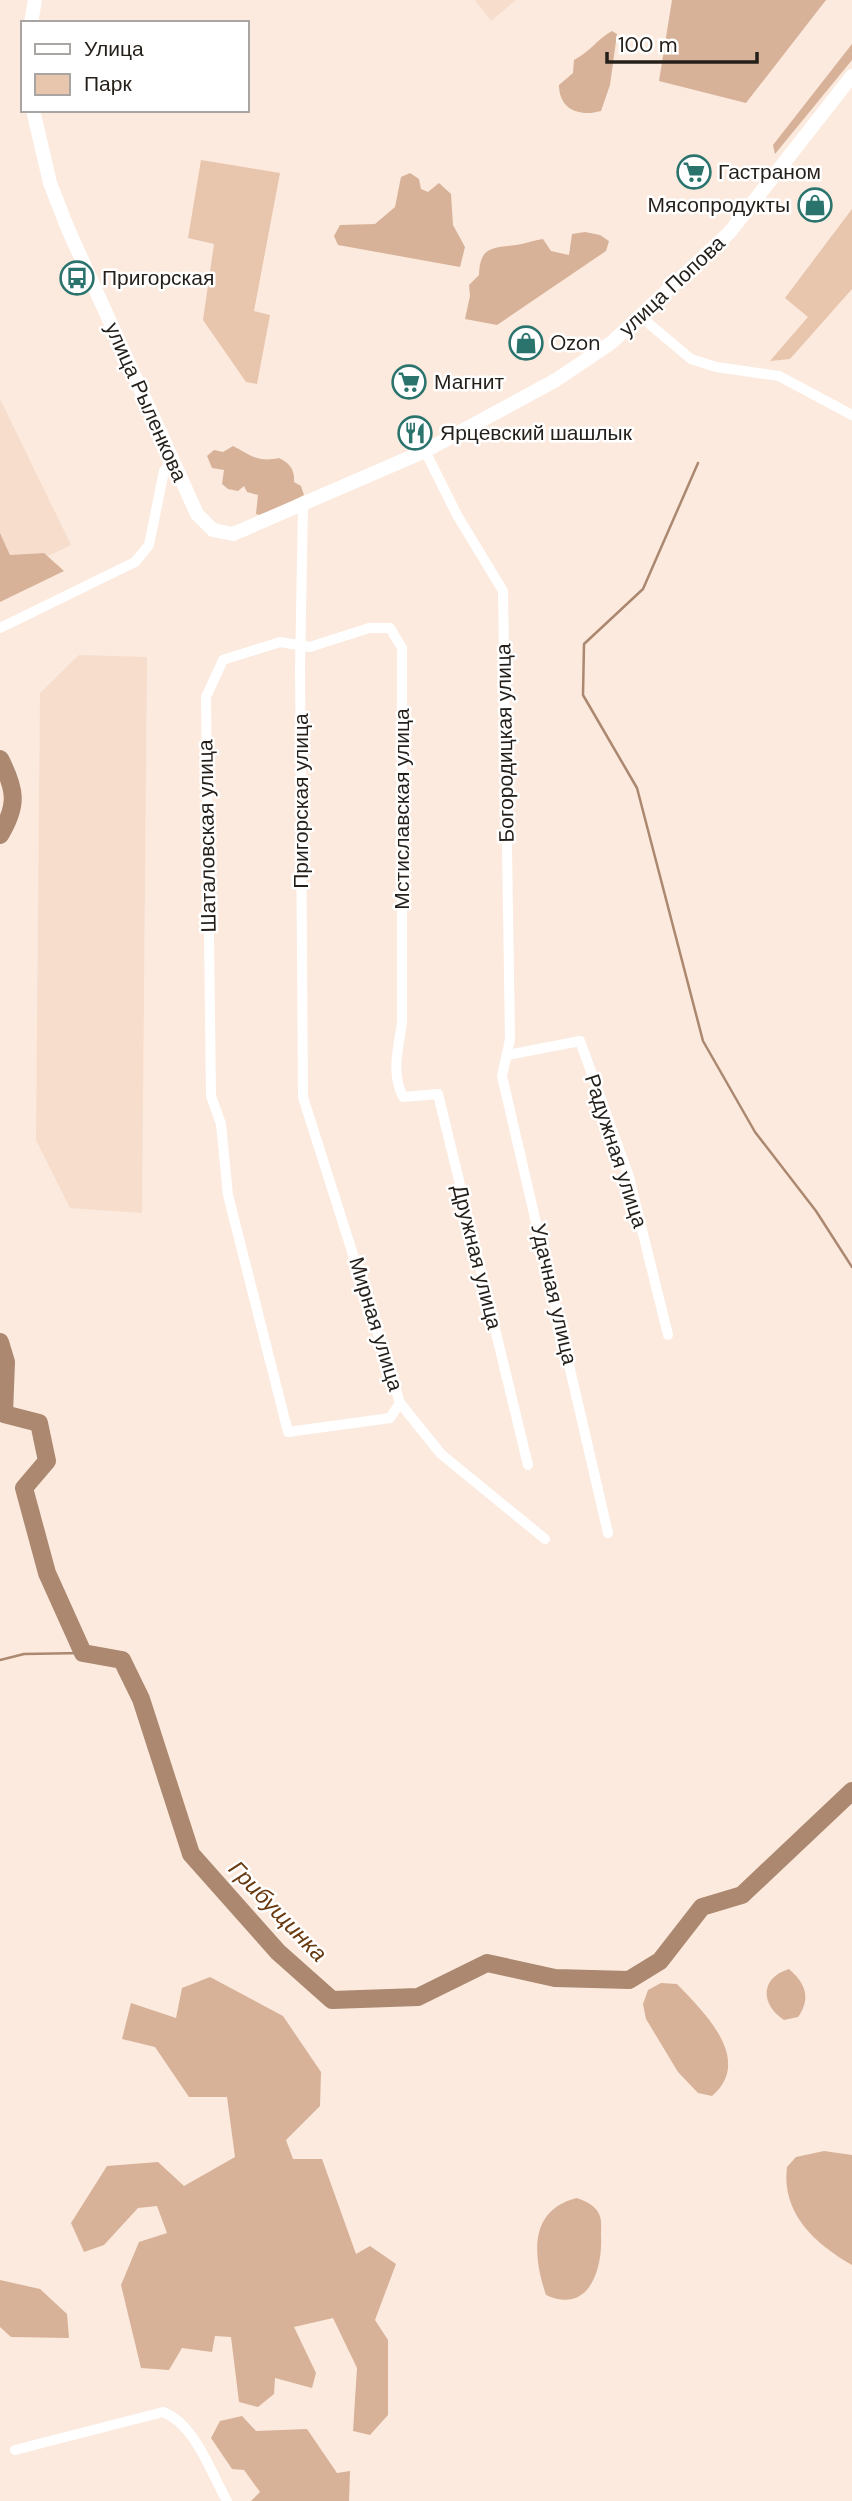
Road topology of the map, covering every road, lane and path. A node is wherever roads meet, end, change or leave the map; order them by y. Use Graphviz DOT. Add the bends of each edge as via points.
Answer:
graph roads {
  1 [pos="35,0"];
  2 [pos="32,21"];
  3 [pos="852,76"];
  4 [pos="33,112"];
  5 [pos="641,317"];
  6 [pos="852,415"];
  7 [pos="425,451"];
  8 [pos="173,461"];
  9 [pos="303,506"];
  10 [pos="212,530"];
  11 [pos="0,628"];
  12 [pos="300,644"];
  13 [pos="507,1055"];
  14 [pos="398,1086"];
  15 [pos="303,1097"];
  16 [pos="668,1335"];
  17 [pos="400,1403"];
  18 [pos="528,1465"];
  19 [pos="608,1534"];
  20 [pos="544,1539"];
  21 [pos="15,2450"];
  22 [pos="227,2501"];
  1 -- 2 [label="street"];
  3 -- 5 [label="street, улица Попова" via="729,233"];
  4 -- 8 [label="street, улица Рыленкова" via="50,183 68,229"];
  5 -- 6 [label="street" via="691,359 787,378"];
  5 -- 7 [label="street, улица Попова" via="556,380"];
  7 -- 9 [label="street, улица Попова"];
  7 -- 13 [label="street, Богородицкая улица" via="503,591"];
  8 -- 10 [label="street, улица Рыленкова" via="198,514"];
  8 -- 11 [label="street" via="164,471 149,545 135,562"];
  9 -- 10 [label="street, улица Попова" via="233,534"];
  9 -- 12 [label="street, Пригорская улица"];
  12 -- 14 [label="street, Мстиславская улица" via="310,647 369,628 390,628 402,648"];
  12 -- 15 [label="street, Пригорская улица"];
  12 -- 17 [label="street, Шаталовская улица" via="281,642 223,660 206,697 211,1096 221,1124 228,1195 288,1432 390,1418"];
  13 -- 16 [label="street, Радужная улица" via="580,1041 629,1177"];
  13 -- 19 [label="street, Удачная улица" via="502,1076"];
  14 -- 18 [label="street, Дружная улица" via="403,1097 438,1094"];
  15 -- 17 [label="street, Мирная улица"];
  17 -- 20 [label="street, Мирная улица" via="441,1454"];
  21 -- 22 [label="street" via="163,2412 175,2417 195,2442"];
}
